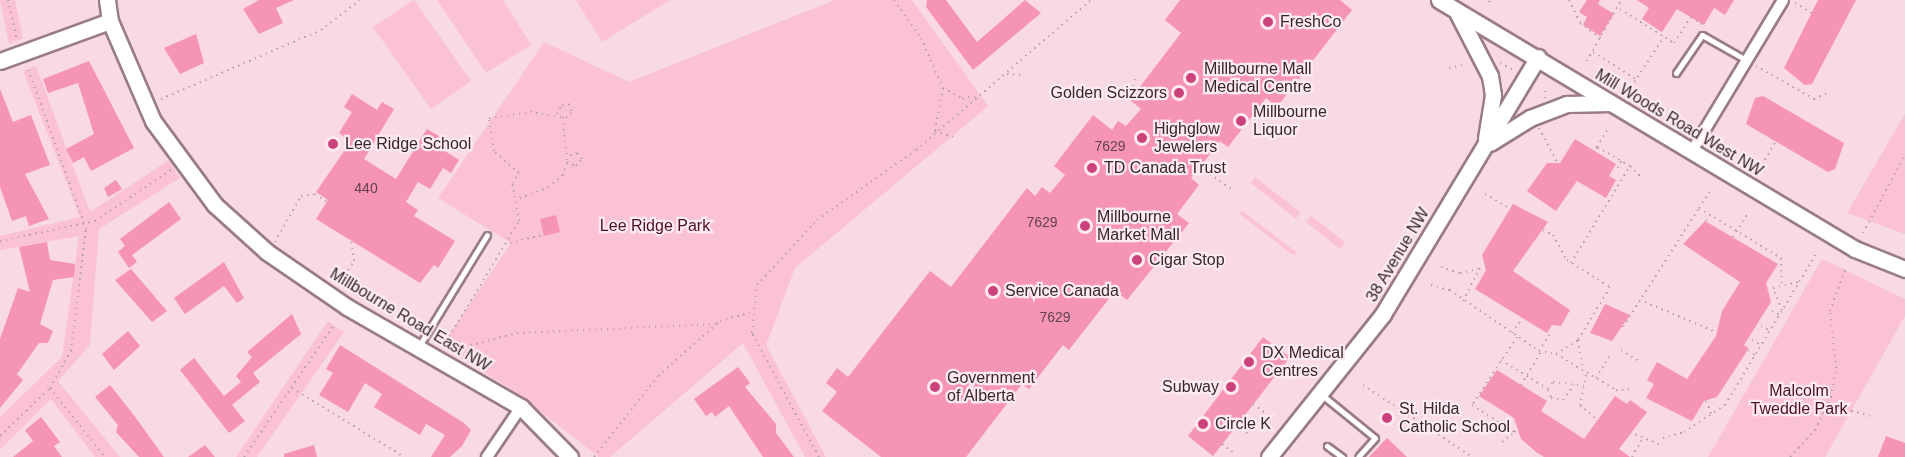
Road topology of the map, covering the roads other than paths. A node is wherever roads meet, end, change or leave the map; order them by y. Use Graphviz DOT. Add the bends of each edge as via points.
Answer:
graph roads {
  1 [pos="107,0"];
  2 [pos="1439,0"];
  3 [pos="1783,0"];
  4 [pos="1456,11"];
  5 [pos="110,21"];
  6 [pos="1538,57"];
  7 [pos="1746,60"];
  8 [pos="0,61"];
  9 [pos="1676,73"];
  10 [pos="1611,103"];
  11 [pos="1485,147"];
  12 [pos="1692,151"];
  13 [pos="487,235"];
  14 [pos="1905,269"];
  15 [pos="419,346"];
  16 [pos="1322,394"];
  17 [pos="521,407"];
  18 [pos="1327,446"];
  19 [pos="487,457"];
  20 [pos="570,457"];
  21 [pos="1269,457"];
  22 [pos="1342,457"];
  23 [pos="1358,457"];
  1 -- 5 [label="street, Millbourne Road East NW"];
  2 -- 4 [label="street, Mill Woods Road West NW"];
  3 -- 7 [label="street"];
  4 -- 6 [label="street, Mill Woods Road West NW"];
  4 -- 11 [label="street" via="1490,76 1493,95"];
  5 -- 8 [label="street"];
  5 -- 15 [label="street, Millbourne Road East NW" via="153,121 214,205 267,252 347,307"];
  6 -- 10 [label="street, Mill Woods Road West NW"];
  6 -- 11 [label="street, 38 Avenue NW"];
  7 -- 9 [label="lane" via="1702,35"];
  7 -- 12 [label="street"];
  10 -- 11 [label="street" via="1546,111"];
  10 -- 12 [label="street, Mill Woods Road West NW"];
  11 -- 16 [label="street, 38 Avenue NW" via="1383,314"];
  12 -- 14 [label="street, Mill Woods Road West NW" via="1855,249"];
  13 -- 15 [label="lane"];
  15 -- 17 [label="street, Millbourne Road East NW"];
  16 -- 21 [label="street, 38 Avenue NW"];
  16 -- 23 [label="lane" via="1374,438"];
  17 -- 19 [label="street"];
  17 -- 20 [label="street, Millbourne Road East NW"];
  18 -- 22 [label="lane"];
}
